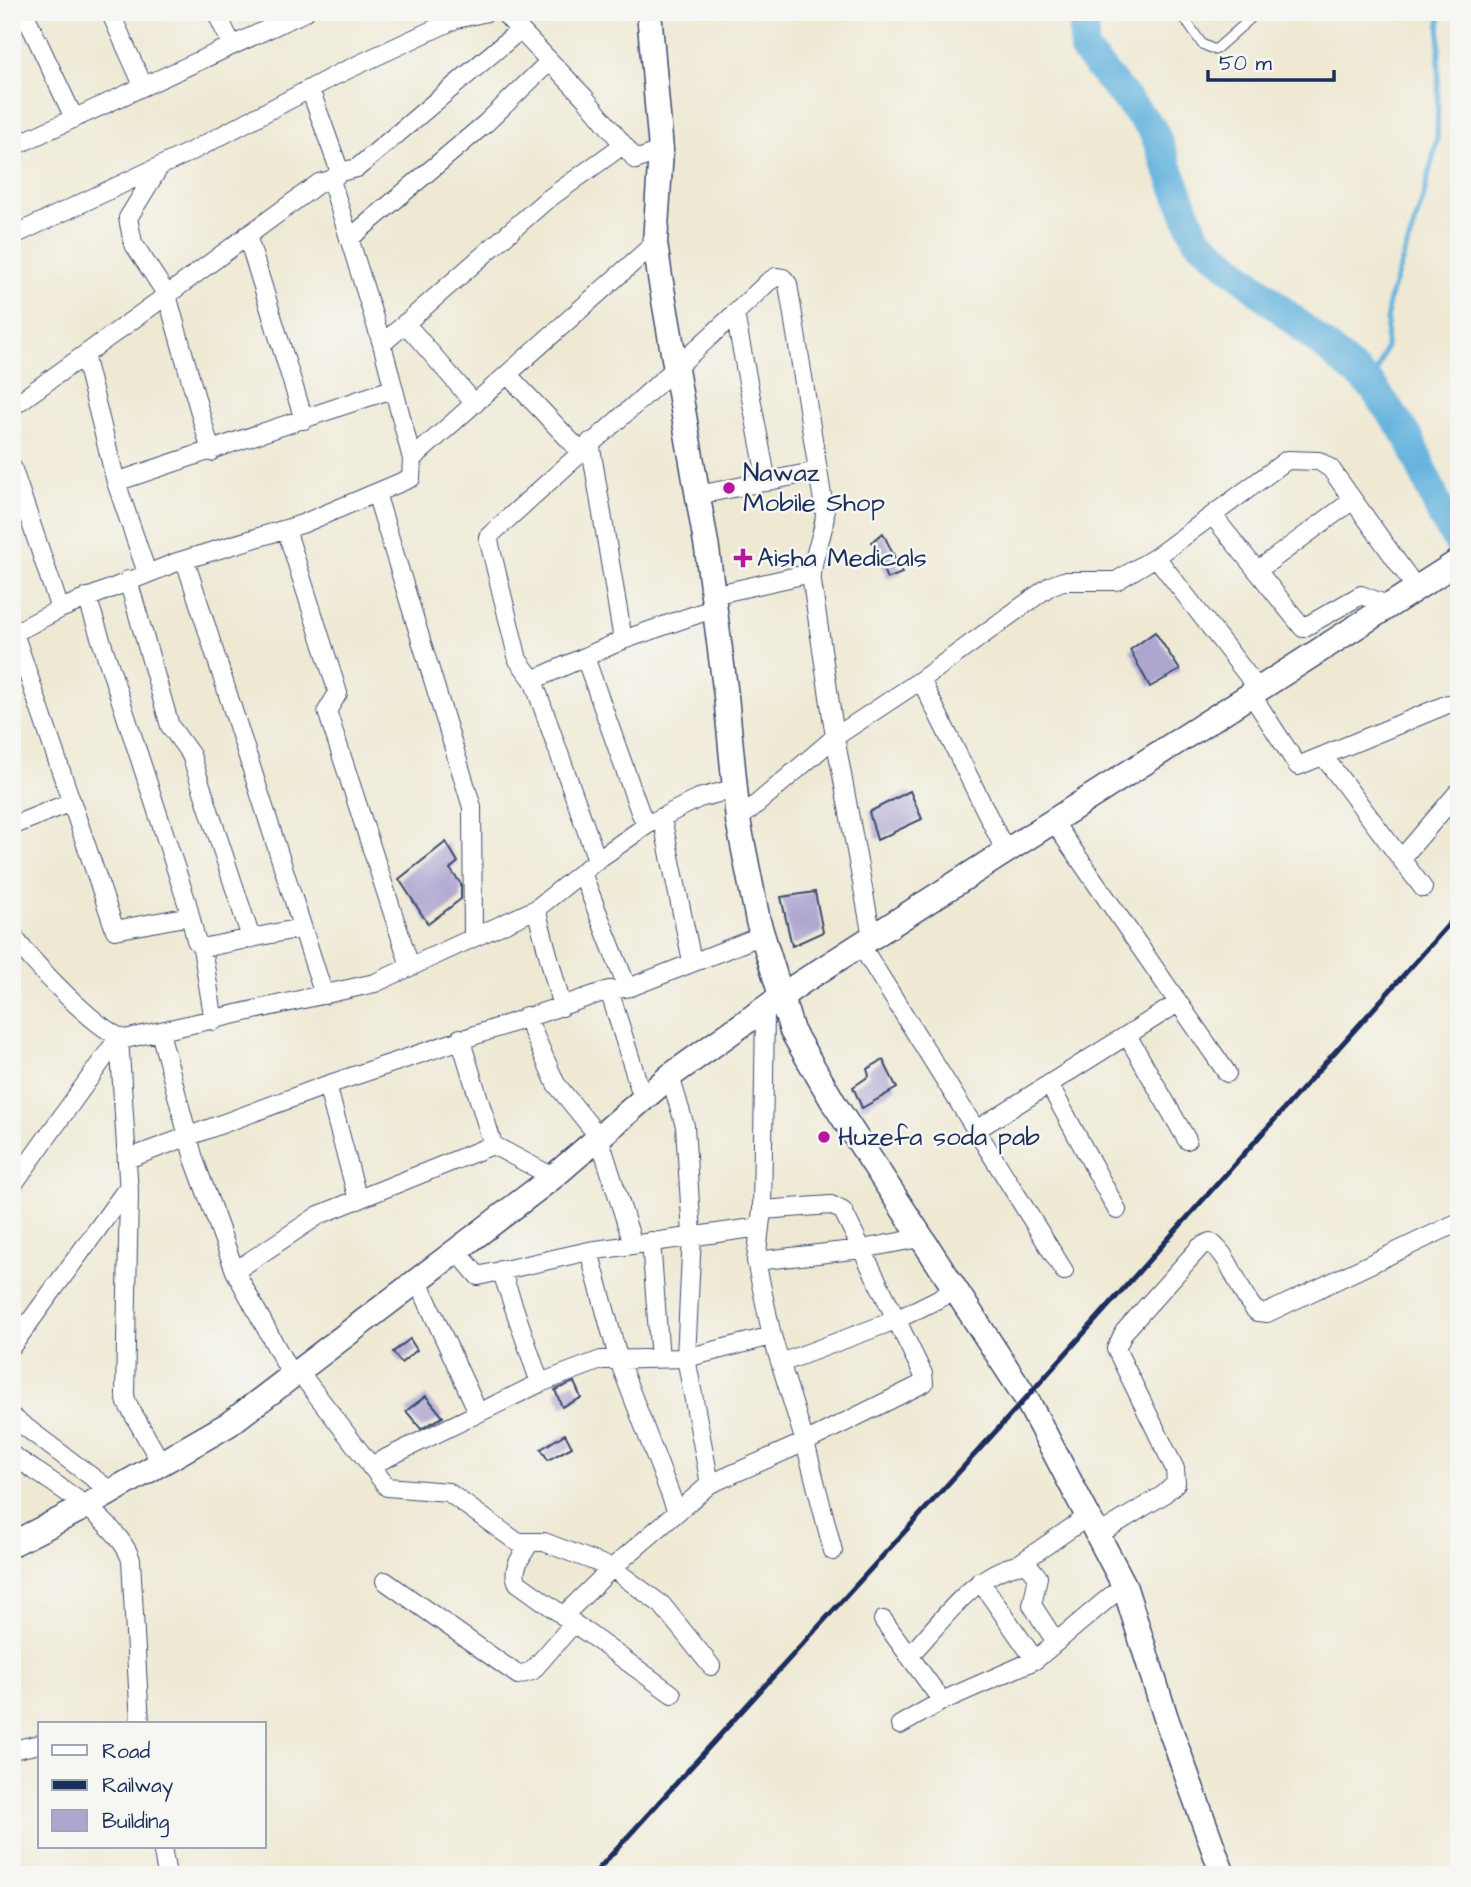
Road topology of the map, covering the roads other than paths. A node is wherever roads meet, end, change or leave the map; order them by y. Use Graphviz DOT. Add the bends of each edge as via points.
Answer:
graph roads {
  1 [pos="24,12"];
  2 [pos="110,12"];
  3 [pos="216,12"];
  4 [pos="305,12"];
  5 [pos="487,12"];
  6 [pos="503,12"];
  7 [pos="649,12"];
  8 [pos="1180,12"];
  9 [pos="1258,12"];
  10 [pos="520,30"];
  11 [pos="232,45"];
  12 [pos="550,61"];
  13 [pos="143,85"];
  14 [pos="310,89"];
  15 [pos="74,118"];
  16 [pos="623,145"];
  17 [pos="12,147"];
  18 [pos="661,150"];
  19 [pos="160,166"];
  20 [pos="335,176"];
  21 [pos="247,235"];
  22 [pos="12,236"];
  23 [pos="349,239"];
  24 [pos="655,243"];
  25 [pos="167,295"];
  26 [pos="735,314"];
  27 [pos="405,323"];
  28 [pos="382,344"];
  29 [pos="84,355"];
  30 [pos="677,370"];
  31 [pos="508,375"];
  32 [pos="392,389"];
  33 [pos="475,404"];
  34 [pos="12,407"];
  35 [pos="304,420"];
  36 [pos="585,447"];
  37 [pos="211,452"];
  38 [pos="412,459"];
  39 [pos="12,467"];
  40 [pos="818,471"];
  41 [pos="116,482"];
  42 [pos="766,482"];
  43 [pos="376,493"];
  44 [pos="698,495"];
  45 [pos="1353,500"];
  46 [pos="1213,516"];
  47 [pos="286,529"];
  48 [pos="1156,557"];
  49 [pos="185,560"];
  50 [pos="1459,561"];
  51 [pos="1258,570"];
  52 [pos="147,573"];
  53 [pos="811,573"];
  54 [pos="128,580"];
  55 [pos="1416,589"];
  56 [pos="87,597"];
  57 [pos="714,602"];
  58 [pos="1390,606"];
  59 [pos="60,609"];
  60 [pos="13,633"];
  61 [pos="623,640"];
  62 [pos="585,657"];
  63 [pos="533,680"];
  64 [pos="921,680"];
  65 [pos="1255,692"];
  66 [pos="1459,704"];
  67 [pos="835,737"];
  68 [pos="1324,757"];
  69 [pos="737,788"];
  70 [pos="1459,791"];
  71 [pos="71,802"];
  72 [pos="738,820"];
  73 [pos="1053,821"];
  74 [pos="654,822"];
  75 [pos="12,826"];
  76 [pos="1006,852"];
  77 [pos="1401,859"];
  78 [pos="597,860"];
  79 [pos="582,873"];
  80 [pos="1423,888"];
  81 [pos="536,909"];
  82 [pos="190,916"];
  83 [pos="301,928"];
  84 [pos="12,934"];
  85 [pos="763,935"];
  86 [pos="473,936"];
  87 [pos="251,938"];
  88 [pos="866,941"];
  89 [pos="202,948"];
  90 [pos="692,961"];
  91 [pos="410,966"];
  92 [pos="618,989"];
  93 [pos="324,995"];
  94 [pos="1178,1003"];
  95 [pos="773,1004"];
  96 [pos="562,1007"];
  97 [pos="526,1016"];
  98 [pos="214,1021"];
  99 [pos="160,1032"];
  100 [pos="1127,1035"];
  101 [pos="119,1037"];
  102 [pos="460,1038"];
  103 [pos="1227,1073"];
  104 [pos="670,1076"];
  105 [pos="1049,1084"];
  106 [pos="327,1085"];
  107 [pos="642,1100"];
  108 [pos="976,1130"];
  109 [pos="599,1137"];
  110 [pos="189,1138"];
  111 [pos="1187,1140"];
  112 [pos="493,1145"];
  113 [pos="127,1159"];
  114 [pos="553,1177"];
  115 [pos="12,1186"];
  116 [pos="129,1186"];
  117 [pos="358,1200"];
  118 [pos="1117,1210"];
  119 [pos="761,1218"];
  120 [pos="1459,1222"];
  121 [pos="692,1235"];
  122 [pos="920,1238"];
  123 [pos="651,1241"];
  124 [pos="633,1244"];
  125 [pos="862,1249"];
  126 [pos="456,1250"];
  127 [pos="589,1251"];
  128 [pos="756,1261"];
  129 [pos="501,1270"];
  130 [pos="235,1271"];
  131 [pos="1064,1271"];
  132 [pos="417,1279"];
  133 [pos="954,1291"];
  134 [pos="896,1320"];
  135 [pos="772,1336"];
  136 [pos="12,1346"];
  137 [pos="686,1358"];
  138 [pos="660,1359"];
  139 [pos="619,1361"];
  140 [pos="780,1363"];
  141 [pos="297,1375"];
  142 [pos="540,1383"];
  143 [pos="478,1412"];
  144 [pos="12,1416"];
  145 [pos="805,1442"];
  146 [pos="12,1455"];
  147 [pos="162,1464"];
  148 [pos="370,1466"];
  149 [pos="710,1484"];
  150 [pos="112,1492"];
  151 [pos="85,1507"];
  152 [pos="677,1512"];
  153 [pos="1092,1526"];
  154 [pos="530,1542"];
  155 [pos="12,1544"];
  156 [pos="833,1551"];
  157 [pos="1019,1564"];
  158 [pos="612,1568"];
  159 [pos="385,1581"];
  160 [pos="980,1581"];
  161 [pos="1124,1584"];
  162 [pos="568,1619"];
  163 [pos="883,1620"];
  164 [pos="1056,1642"];
  165 [pos="909,1656"];
  166 [pos="1035,1660"];
  167 [pos="711,1666"];
  168 [pos="672,1694"];
  169 [pos="942,1701"];
  170 [pos="135,1722"];
  171 [pos="900,1725"];
  172 [pos="38,1744"];
  173 [pos="12,1750"];
  174 [pos="162,1848"];
  175 [pos="167,1875"];
  176 [pos="1223,1875"];
  1 -- 15 [label="street"];
  2 -- 13 [label="street"];
  3 -- 11 [label="street"];
  4 -- 11 [label="street"];
  5 -- 14 [label="street" via="456,19"];
  6 -- 10 [label="street"];
  7 -- 18 [label="main road"];
  8 -- 9 [label="lane" via="1202,44 1215,50"];
  10 -- 12 [label="street"];
  10 -- 20 [label="street" via="356,167"];
  11 -- 13 [label="street"];
  12 -- 16 [label="street"];
  12 -- 23 [label="street" via="486,123"];
  13 -- 15 [label="street"];
  14 -- 19 [label="street"];
  14 -- 20 [label="street"];
  15 -- 17 [label="street"];
  16 -- 18 [label="street" via="636,160"];
  16 -- 27 [label="street" via="544,202"];
  18 -- 24 [label="main road"];
  19 -- 22 [label="street"];
  19 -- 25 [label="street" via="128,218 132,243"];
  20 -- 21 [label="street" via="318,183"];
  20 -- 23 [label="street"];
  21 -- 25 [label="street"];
  21 -- 35 [label="street"];
  23 -- 28 [label="street"];
  24 -- 30 [label="main road"];
  24 -- 31 [label="street"];
  25 -- 29 [label="street"];
  25 -- 37 [label="street"];
  26 -- 30 [label="street"];
  26 -- 40 [label="street" via="776,277 789,284"];
  26 -- 42 [label="street"];
  27 -- 28 [label="street"];
  27 -- 33 [label="street"];
  28 -- 32 [label="street"];
  29 -- 34 [label="street"];
  29 -- 41 [label="street"];
  30 -- 36 [label="street"];
  30 -- 44 [label="main road"];
  31 -- 33 [label="street"];
  31 -- 36 [label="street"];
  32 -- 35 [label="street"];
  32 -- 38 [label="street"];
  33 -- 38 [label="street"];
  35 -- 37 [label="street"];
  36 -- 61 [label="street"];
  36 -- 63 [label="street" via="488,537 518,660"];
  37 -- 41 [label="street"];
  38 -- 43 [label="street" via="411,478"];
  39 -- 59 [label="street"];
  40 -- 42 [label="street"];
  40 -- 53 [label="street" via="825,522"];
  41 -- 52 [label="street"];
  42 -- 44 [label="street"];
  43 -- 47 [label="street"];
  43 -- 86 [label="street" via="472,807"];
  44 -- 57 [label="main road"];
  45 -- 46 [label="street" via="1326,463 1287,460"];
  45 -- 51 [label="street"];
  45 -- 55 [label="street"];
  46 -- 48 [label="street"];
  46 -- 51 [label="street"];
  47 -- 49 [label="street"];
  47 -- 91 [label="street" via="338,693 327,711"];
  48 -- 64 [label="street" via="1116,580 1056,583"];
  48 -- 65 [label="street"];
  49 -- 52 [label="street"];
  49 -- 83 [label="street"];
  50 -- 55 [label="main road"];
  51 -- 58 [label="street" via="1303,628 1361,595"];
  52 -- 54 [label="street"];
  53 -- 57 [label="street"];
  53 -- 67 [label="street"];
  54 -- 56 [label="street"];
  54 -- 87 [label="street" via="170,726 191,755"];
  55 -- 58 [label="main road"];
  56 -- 59 [label="street"];
  56 -- 82 [label="street"];
  57 -- 61 [label="street"];
  57 -- 69 [label="main road"];
  58 -- 65 [label="main road"];
  59 -- 60 [label="street"];
  60 -- 71 [label="street"];
  61 -- 62 [label="street"];
  62 -- 63 [label="street"];
  62 -- 74 [label="street" via="640,812"];
  63 -- 78 [label="street"];
  64 -- 67 [label="street"];
  64 -- 76 [label="street"];
  65 -- 68 [label="street" via="1298,766"];
  65 -- 73 [label="main road"];
  66 -- 68 [label="street" via="1448,704"];
  67 -- 72 [label="street"];
  67 -- 88 [label="street"];
  68 -- 77 [label="street"];
  69 -- 72 [label="main road"];
  69 -- 74 [label="street" via="699,798"];
  70 -- 77 [label="street"];
  71 -- 75 [label="street"];
  71 -- 82 [label="street" via="116,930"];
  72 -- 85 [label="main road"];
  73 -- 76 [label="main road"];
  73 -- 94 [label="street"];
  74 -- 78 [label="street"];
  74 -- 90 [label="street"];
  76 -- 88 [label="main road"];
  77 -- 80 [label="street"];
  78 -- 79 [label="street"];
  79 -- 81 [label="street"];
  79 -- 92 [label="street"];
  81 -- 86 [label="street"];
  81 -- 96 [label="street"];
  82 -- 89 [label="street"];
  83 -- 87 [label="street"];
  83 -- 93 [label="street"];
  84 -- 101 [label="street" via="106,1031"];
  85 -- 90 [label="street"];
  85 -- 95 [label="main road"];
  86 -- 91 [label="street"];
  87 -- 89 [label="street"];
  88 -- 95 [label="main road"];
  88 -- 108 [label="street"];
  89 -- 98 [label="street"];
  90 -- 92 [label="street"];
  91 -- 93 [label="street" via="375,983"];
  92 -- 96 [label="street"];
  92 -- 107 [label="street"];
  93 -- 98 [label="street"];
  94 -- 100 [label="street"];
  94 -- 103 [label="street"];
  95 -- 104 [label="main road"];
  95 -- 119 [label="street"];
  95 -- 122 [label="main road"];
  96 -- 97 [label="street"];
  97 -- 102 [label="street"];
  97 -- 109 [label="street" via="556,1084"];
  98 -- 99 [label="street"];
  99 -- 101 [label="street"];
  99 -- 110 [label="street"];
  100 -- 105 [label="street"];
  100 -- 111 [label="street"];
  101 -- 113 [label="street"];
  101 -- 115 [label="street"];
  102 -- 106 [label="street"];
  102 -- 112 [label="street"];
  104 -- 107 [label="main road"];
  104 -- 121 [label="street" via="685,1126"];
  105 -- 108 [label="street"];
  105 -- 118 [label="street"];
  106 -- 110 [label="street"];
  106 -- 117 [label="street"];
  107 -- 109 [label="main road"];
  108 -- 131 [label="street"];
  109 -- 114 [label="main road"];
  109 -- 124 [label="street"];
  110 -- 113 [label="street"];
  110 -- 130 [label="street"];
  112 -- 114 [label="street"];
  112 -- 117 [label="street"];
  113 -- 116 [label="street"];
  114 -- 126 [label="main road"];
  116 -- 136 [label="street"];
  116 -- 147 [label="street" via="125,1395"];
  117 -- 130 [label="street" via="319,1215"];
  119 -- 121 [label="street"];
  119 -- 125 [label="street" via="837,1206"];
  119 -- 128 [label="street"];
  120 -- 153 [label="street" via="1267,1312 1257,1312 1248,1303 1219,1248 1210,1242 1200,1247 1124,1332 1116,1349 1175,1469 1175,1483 1163,1494"];
  121 -- 123 [label="street"];
  121 -- 137 [label="street"];
  122 -- 125 [label="street"];
  122 -- 133 [label="main road"];
  123 -- 124 [label="street"];
  123 -- 138 [label="street"];
  124 -- 127 [label="street"];
  125 -- 128 [label="street"];
  125 -- 134 [label="street"];
  126 -- 129 [label="street" via="478,1276"];
  126 -- 132 [label="main road"];
  127 -- 129 [label="street"];
  127 -- 139 [label="street"];
  128 -- 135 [label="street"];
  129 -- 142 [label="street"];
  130 -- 141 [label="street"];
  132 -- 141 [label="main road"];
  132 -- 143 [label="street"];
  133 -- 134 [label="street"];
  133 -- 153 [label="main road" via="1026,1398"];
  134 -- 140 [label="street"];
  134 -- 145 [label="street" via="925,1383"];
  135 -- 137 [label="street"];
  135 -- 140 [label="street"];
  137 -- 138 [label="street"];
  137 -- 149 [label="street"];
  138 -- 139 [label="street"];
  139 -- 142 [label="street" via="601,1360"];
  139 -- 152 [label="street"];
  140 -- 145 [label="street"];
  141 -- 147 [label="main road"];
  141 -- 148 [label="street"];
  142 -- 143 [label="street"];
  143 -- 148 [label="street"];
  144 -- 150 [label="street"];
  145 -- 149 [label="street"];
  145 -- 156 [label="street"];
  146 -- 151 [label="street"];
  147 -- 150 [label="main road"];
  148 -- 154 [label="street" via="387,1487 448,1492 513,1540"];
  149 -- 152 [label="street"];
  150 -- 151 [label="main road"];
  151 -- 155 [label="main road"];
  151 -- 170 [label="street" via="117,1534 131,1560"];
  152 -- 158 [label="street"];
  153 -- 157 [label="street"];
  153 -- 161 [label="main road"];
  154 -- 158 [label="street" via="544,1542"];
  154 -- 162 [label="street" via="514,1576"];
  157 -- 160 [label="street"];
  157 -- 164 [label="street" via="1028,1564 1040,1580 1032,1605"];
  158 -- 162 [label="street"];
  158 -- 167 [label="street" via="662,1605"];
  159 -- 162 [label="street" via="519,1675 532,1671"];
  160 -- 165 [label="street"];
  160 -- 166 [label="street"];
  161 -- 164 [label="street"];
  161 -- 176 [label="main road"];
  162 -- 168 [label="street"];
  163 -- 165 [label="street"];
  164 -- 166 [label="street"];
  165 -- 169 [label="street"];
  166 -- 169 [label="street"];
  169 -- 171 [label="street"];
  172 -- 173 [label="street"];
  174 -- 175 [label="street"];
}
